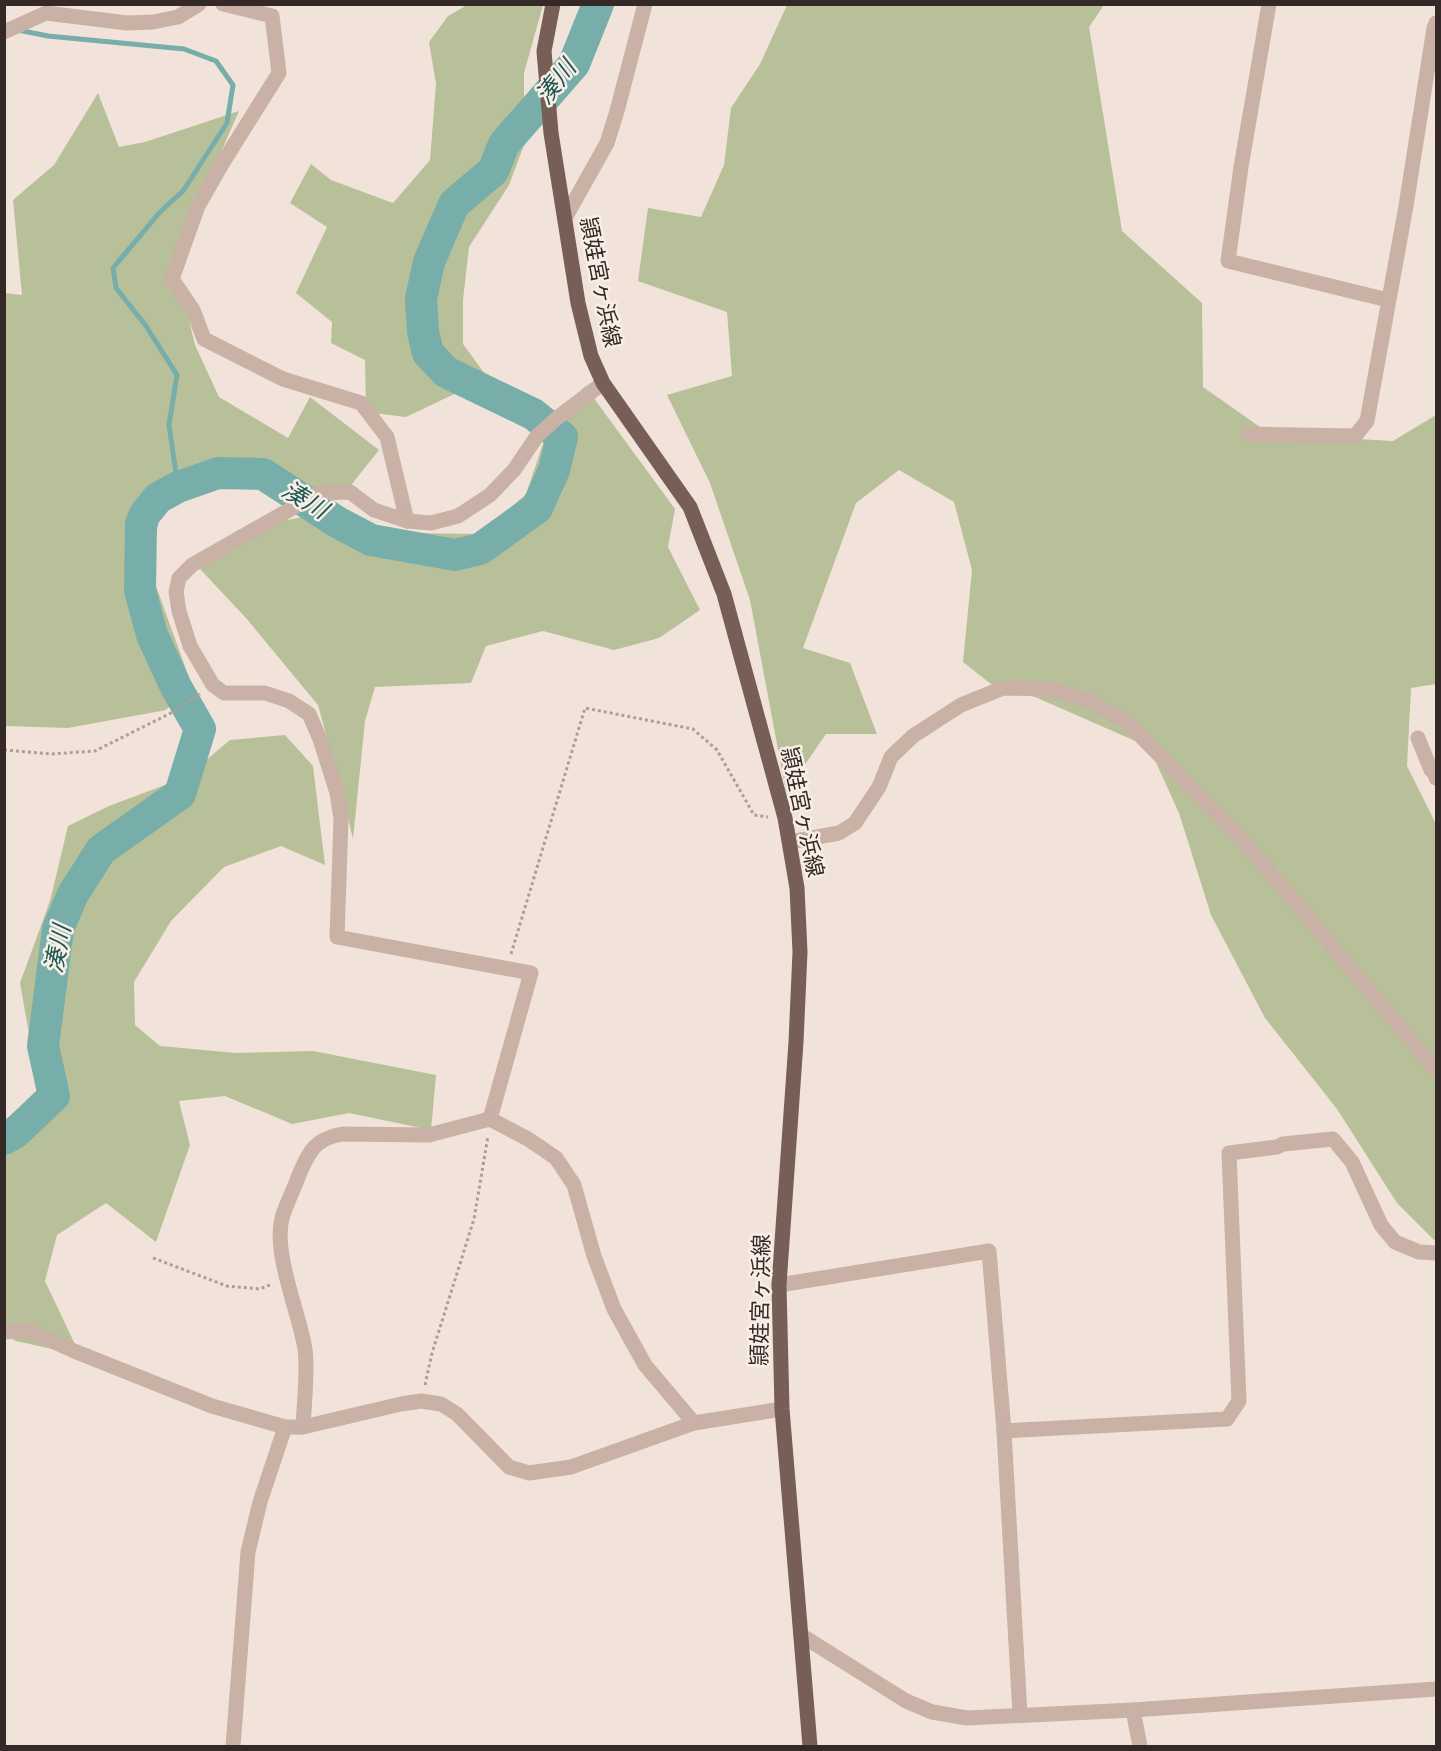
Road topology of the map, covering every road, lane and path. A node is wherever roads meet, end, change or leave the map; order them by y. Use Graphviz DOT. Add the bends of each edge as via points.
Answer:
graph roads {
  1 [pos="199,4"];
  2 [pos="223,4"];
  3 [pos="553,4"];
  4 [pos="645,4"];
  5 [pos="1269,4"];
  6 [pos="1437,23"];
  7 [pos="4,32"];
  8 [pos="565,218"];
  9 [pos="1388,300"];
  10 [pos="603,383"];
  11 [pos="1248,434"];
  12 [pos="407,521"];
  13 [pos="195,697"];
  14 [pos="1418,738"];
  15 [pos="4,750"];
  16 [pos="1437,778"];
  17 [pos="785,818"];
  18 [pos="790,842"];
  19 [pos="506,969"];
  20 [pos="1437,1070"];
  21 [pos="490,1119"];
  22 [pos="1437,1253"];
  23 [pos="153,1258"];
  24 [pos="287,1277"];
  25 [pos="780,1285"];
  26 [pos="4,1332"];
  27 [pos="421,1401"];
  28 [pos="782,1409"];
  29 [pos="694,1423"];
  30 [pos="285,1427"];
  31 [pos="303,1427"];
  32 [pos="1004,1431"];
  33 [pos="801,1635"];
  34 [pos="1437,1689"];
  35 [pos="1133,1710"];
  36 [pos="1020,1715"];
  37 [pos="233,1746"];
  38 [pos="810,1746"];
  39 [pos="1140,1746"];
  1 -- 7 [label="street" via="178,17 153,22 127,23 46,13"];
  2 -- 12 [label="street" via="272,16 279,73 198,206 172,279 193,310 204,339 283,379 361,403 387,437"];
  3 -- 8 [label="main road, 頴娃宮ヶ浜線" via="544,51 551,133"];
  4 -- 8 [label="street" via="607,143"];
  5 -- 9 [label="street" via="1228,261"];
  6 -- 9 [label="street"];
  8 -- 10 [label="main road, 頴娃宮ヶ浜線" via="578,303 591,356"];
  9 -- 11 [label="street" via="1367,421 1355,436"];
  10 -- 12 [label="street" via="537,436 514,470 482,500 458,516 431,523"];
  10 -- 17 [label="main road, 頴娃宮ヶ浜線" via="690,507 724,594"];
  12 -- 19 [label="street" via="374,510 350,492 319,493 192,565 179,578 179,611 190,646 213,685 224,693 265,693 289,701 309,714 337,793 341,819 337,937"];
  13 -- 15 [label="path" via="95,752"];
  14 -- 16 [label="street"];
  17 -- 18 [label="main road, 頴娃宮ヶ浜線"];
  17 -- 19 [label="path" via="754,815 717,750 693,729 585,708"];
  18 -- 20 [label="street" via="838,833 855,823 879,787 891,757 913,736 961,705 1003,688 1051,689 1091,701 1127,722 1248,845"];
  18 -- 25 [label="main road, 頴娃宮ヶ浜線" via="800,952"];
  19 -- 21 [label="street" via="531,973"];
  21 -- 24 [label="street" via="429,1135 342,1134 316,1144 307,1154 282,1219 280,1234"];
  21 -- 27 [label="path" via="474,1219"];
  21 -- 29 [label="street" via="556,1158 574,1185 614,1309 645,1365"];
  22 -- 32 [label="street" via="1419,1252 1395,1242 1381,1225 1352,1162 1334,1139 1229,1153 1239,1401 1227,1419"];
  23 -- 24 [label="path" via="227,1286 260,1289"];
  24 -- 31 [label="street" via="306,1351"];
  25 -- 28 [label="main road, 頴娃宮ヶ浜線"];
  25 -- 32 [label="street" via="989,1251"];
  26 -- 30 [label="street" via="28,1330 212,1406"];
  27 -- 29 [label="street" via="441,1404 457,1414 508,1467 529,1473 571,1467"];
  27 -- 31 [label="street"];
  28 -- 29 [label="street"];
  28 -- 33 [label="main road, 頴娃宮ヶ浜線"];
  30 -- 31 [label="street"];
  30 -- 37 [label="street" via="248,1552"];
  32 -- 36 [label="street"];
  33 -- 36 [label="street" via="906,1701 932,1712 967,1718"];
  33 -- 38 [label="main road, 頴娃宮ヶ浜線"];
  34 -- 35 [label="street"];
  35 -- 36 [label="street"];
  35 -- 39 [label="street"];
}
